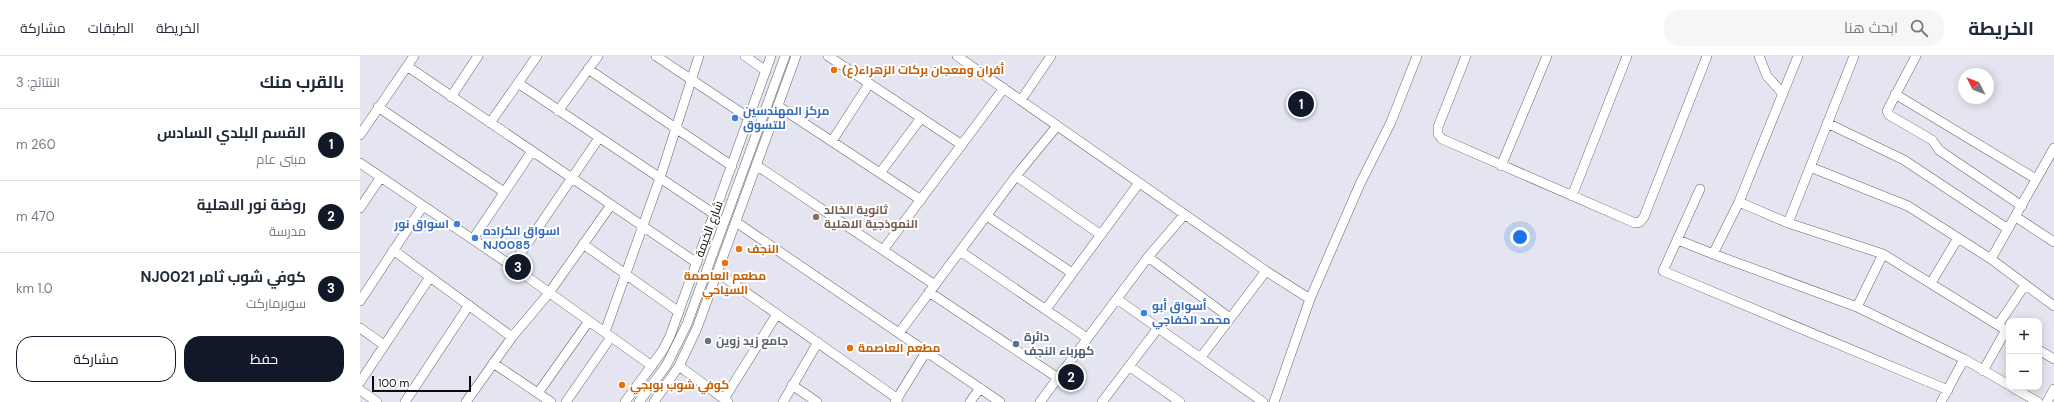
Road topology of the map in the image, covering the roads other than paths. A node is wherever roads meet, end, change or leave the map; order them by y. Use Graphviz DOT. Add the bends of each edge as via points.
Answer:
graph roads {
  1 [pos="414,56"];
  2 [pos="478,56"];
  3 [pos="537,56"];
  4 [pos="598,56"];
  5 [pos="656,56"];
  6 [pos="699,56"];
  7 [pos="745,56"];
  8 [pos="771,56"];
  9 [pos="785,56"];
  10 [pos="796,56"];
  11 [pos="828,56"];
  12 [pos="958,56"];
  13 [pos="1051,56"];
  14 [pos="1417,56"];
  15 [pos="1466,56"];
  16 [pos="1547,56"];
  17 [pos="1627,56"];
  18 [pos="1707,56"];
  19 [pos="1759,56"];
  20 [pos="1798,56"];
  21 [pos="1854,56"];
  22 [pos="1916,56"];
  23 [pos="407,66"];
  24 [pos="588,70"];
  25 [pos="766,71"];
  26 [pos="780,71"];
  27 [pos="691,80"];
  28 [pos="518,83"];
  29 [pos="870,84"];
  30 [pos="1004,88"];
  31 [pos="783,93"];
  32 [pos="1783,94"];
  33 [pos="1895,94"];
  34 [pos="451,97"];
  35 [pos="1021,100"];
  36 [pos="778,106"];
  37 [pos="378,107"];
  38 [pos="558,111"];
  39 [pos="749,118"];
  40 [pos="921,118"];
  41 [pos="490,123"];
  42 [pos="1827,123"];
  43 [pos="1057,126"];
  44 [pos="675,128"];
  45 [pos="360,135"];
  46 [pos="599,138"];
  47 [pos="832,141"];
  48 [pos="962,145"];
  49 [pos="2054,148"];
  50 [pos="532,151"];
  51 [pos="360,163"];
  52 [pos="756,165"];
  53 [pos="732,166"];
  54 [pos="1501,166"];
  55 [pos="1810,167"];
  56 [pos="880,172"];
  57 [pos="1016,176"];
  58 [pos="381,177"];
  59 [pos="572,178"];
  60 [pos="660,178"];
  61 [pos="2036,178"];
  62 [pos="1140,183"];
  63 [pos="1700,190"];
  64 [pos="504,192"];
  65 [pos="1572,196"];
  66 [pos="921,200"];
  67 [pos="1738,202"];
  68 [pos="611,205"];
  69 [pos="423,206"];
  70 [pos="2022,206"];
  71 [pos="360,208"];
  72 [pos="714,214"];
  73 [pos="1184,214"];
  74 [pos="987,216"];
  75 [pos="2016,217"];
  76 [pos="736,222"];
  77 [pos="1788,223"];
  78 [pos="643,227"];
  79 [pos="2008,229"];
  80 [pos="1101,235"];
  81 [pos="1958,238"];
  82 [pos="473,239"];
  83 [pos="1678,240"];
  84 [pos="2054,242"];
  85 [pos="584,244"];
  86 [pos="393,250"];
  87 [pos="883,250"];
  88 [pos="960,251"];
  89 [pos="1713,254"];
  90 [pos="1883,254"];
  91 [pos="1148,256"];
  92 [pos="1991,259"];
  93 [pos="697,263"];
  94 [pos="512,266"];
  95 [pos="1266,271"];
  96 [pos="717,272"];
  97 [pos="1072,273"];
  98 [pos="627,274"];
  99 [pos="430,277"];
  100 [pos="1931,282"];
  101 [pos="2025,285"];
  102 [pos="932,289"];
  103 [pos="549,293"];
  104 [pos="1117,298"];
  105 [pos="1310,299"];
  106 [pos="360,301"];
  107 [pos="468,305"];
  108 [pos="2054,306"];
  109 [pos="1857,307"];
  110 [pos="1046,308"];
  111 [pos="679,312"];
  112 [pos="777,314"];
  113 [pos="1230,318"];
  114 [pos="589,321"];
  115 [pos="360,328"];
  116 [pos="1158,328"];
  117 [pos="2004,329"];
  118 [pos="899,333"];
  119 [pos="608,335"];
  120 [pos="512,337"];
  121 [pos="1087,338"];
  122 [pos="818,342"];
  123 [pos="384,345"];
  124 [pos="926,352"];
  125 [pos="2042,352"];
  126 [pos="1201,357"];
  127 [pos="1964,359"];
  128 [pos="2054,359"];
  129 [pos="493,363"];
  130 [pos="652,366"];
  131 [pos="679,366"];
  132 [pos="1129,366"];
  133 [pos="1983,371"];
  134 [pos="1058,378"];
  135 [pos="360,382"];
  136 [pos="2006,383"];
  137 [pos="792,385"];
  138 [pos="980,388"];
  139 [pos="2054,388"];
  140 [pos="360,390"];
  141 [pos="1948,390"];
  142 [pos="2017,390"];
  143 [pos="538,393"];
  144 [pos="470,400"];
  145 [pos="726,400"];
  146 [pos="896,400"];
  147 [pos="377,402"];
  148 [pos="406,402"];
  149 [pos="550,402"];
  150 [pos="566,402"];
  151 [pos="625,402"];
  152 [pos="639,402"];
  153 [pos="654,402"];
  154 [pos="783,402"];
  155 [pos="817,402"];
  156 [pos="970,402"];
  157 [pos="1000,402"];
  158 [pos="1040,402"];
  159 [pos="1102,402"];
  160 [pos="1180,402"];
  161 [pos="1263,402"];
  162 [pos="1274,402"];
  163 [pos="1941,402"];
  164 [pos="2038,402"];
  165 [pos="2047,402"];
  1 -- 23 [label="street"];
  2 -- 34 [label="street"];
  3 -- 28 [label="street"];
  4 -- 24 [label="street"];
  5 -- 27 [label="street"];
  6 -- 27 [label="street"];
  7 -- 25 [label="street"];
  8 -- 25 [label="street"];
  9 -- 26 [label="street, شارع الخيمة"];
  10 -- 31 [label="street, شارع الخيمة"];
  11 -- 29 [label="street"];
  12 -- 30 [label="street"];
  13 -- 35 [label="street"];
  14 -- 105 [label="street" via="1391,122 1360,184"];
  15 -- 54 [label="street" via="1438,127 1438,134 1442,139"];
  16 -- 54 [label="street"];
  17 -- 65 [label="street"];
  18 -- 65 [label="street" via="1640,222 1635,223"];
  19 -- 32 [label="street" via="1767,76"];
  20 -- 32 [label="street"];
  21 -- 42 [label="street"];
  22 -- 33 [label="street"];
  23 -- 34 [label="street"];
  23 -- 37 [label="street"];
  24 -- 38 [label="street"];
  24 -- 44 [label="street"];
  25 -- 39 [label="street"];
  26 -- 31 [label="street" via="784,68 787,71"];
  26 -- 152 [label="street, شارع الخيمة" via="687,324 666,366"];
  27 -- 39 [label="street"];
  27 -- 44 [label="street"];
  28 -- 38 [label="street"];
  28 -- 41 [label="street"];
  29 -- 40 [label="street"];
  29 -- 47 [label="street"];
  30 -- 35 [label="street"];
  30 -- 48 [label="street"];
  31 -- 36 [label="street, شارع الخيمة"];
  32 -- 67 [label="street"];
  33 -- 61 [label="street"];
  33 -- 70 [label="street" via="1887,111 1892,118 1932,140 1939,150"];
  34 -- 41 [label="street"];
  35 -- 43 [label="street"];
  36 -- 47 [label="street"];
  36 -- 52 [label="street, شارع الخيمة"];
  37 -- 45 [label="street"];
  37 -- 64 [label="street"];
  38 -- 46 [label="street"];
  39 -- 53 [label="street"];
  40 -- 48 [label="street"];
  40 -- 56 [label="street"];
  41 -- 50 [label="street"];
  42 -- 55 [label="street"];
  42 -- 79 [label="street" via="1904,160"];
  43 -- 57 [label="street"];
  43 -- 62 [label="street"];
  44 -- 53 [label="street"];
  44 -- 60 [label="street"];
  46 -- 59 [label="street"];
  46 -- 60 [label="street"];
  47 -- 56 [label="street"];
  48 -- 66 [label="street"];
  49 -- 61 [label="street"];
  50 -- 59 [label="street"];
  50 -- 64 [label="street"];
  51 -- 58 [label="street"];
  52 -- 76 [label="street, شارع الخيمة"];
  52 -- 87 [label="street"];
  53 -- 72 [label="street"];
  54 -- 65 [label="street"];
  55 -- 77 [label="street"];
  55 -- 81 [label="street" via="1908,206"];
  56 -- 66 [label="street"];
  57 -- 74 [label="street"];
  57 -- 80 [label="street"];
  58 -- 69 [label="street"];
  58 -- 71 [label="street"];
  59 -- 68 [label="street"];
  59 -- 94 [label="street"];
  60 -- 72 [label="street"];
  60 -- 78 [label="street"];
  61 -- 70 [label="street"];
  62 -- 73 [label="street"];
  62 -- 80 [label="street"];
  63 -- 83 [label="street"];
  64 -- 82 [label="street"];
  66 -- 87 [label="street"];
  67 -- 77 [label="street"];
  67 -- 89 [label="street"];
  68 -- 78 [label="street"];
  68 -- 85 [label="street"];
  69 -- 82 [label="street"];
  69 -- 86 [label="street"];
  70 -- 75 [label="street"];
  72 -- 93 [label="street"];
  73 -- 91 [label="street"];
  73 -- 95 [label="street"];
  74 -- 88 [label="street"];
  74 -- 97 [label="street"];
  75 -- 79 [label="street"];
  75 -- 84 [label="street"];
  76 -- 96 [label="street, شارع الخيمة"];
  76 -- 118 [label="street"];
  77 -- 90 [label="street"];
  78 -- 93 [label="street"];
  78 -- 98 [label="street"];
  79 -- 92 [label="street"];
  80 -- 97 [label="street"];
  81 -- 92 [label="street"];
  81 -- 100 [label="street"];
  82 -- 94 [label="street"];
  83 -- 89 [label="street"];
  83 -- 141 [label="street" via="1663,271"];
  85 -- 98 [label="street"];
  85 -- 103 [label="street"];
  86 -- 99 [label="street"];
  86 -- 106 [label="street"];
  87 -- 102 [label="street"];
  88 -- 102 [label="street"];
  88 -- 110 [label="street"];
  89 -- 109 [label="street"];
  90 -- 100 [label="street"];
  90 -- 109 [label="street"];
  91 -- 104 [label="street"];
  91 -- 113 [label="street"];
  92 -- 101 [label="street"];
  93 -- 111 [label="street"];
  94 -- 103 [label="street"];
  95 -- 105 [label="street"];
  95 -- 113 [label="street"];
  96 -- 112 [label="street"];
  96 -- 131 [label="street, شارع الخيمة" via="697,328"];
  97 -- 110 [label="street"];
  98 -- 111 [label="street"];
  98 -- 119 [label="street"];
  99 -- 107 [label="street"];
  99 -- 123 [label="street"];
  100 -- 117 [label="street"];
  101 -- 108 [label="street"];
  101 -- 117 [label="street"];
  102 -- 118 [label="street"];
  102 -- 134 [label="street"];
  103 -- 114 [label="street"];
  103 -- 120 [label="street"];
  104 -- 116 [label="street"];
  104 -- 121 [label="street"];
  105 -- 162 [label="street"];
  107 -- 120 [label="street"];
  107 -- 148 [label="street"];
  109 -- 127 [label="street"];
  110 -- 121 [label="street"];
  111 -- 130 [label="street" via="670,336"];
  112 -- 122 [label="street"];
  112 -- 145 [label="street"];
  113 -- 126 [label="street"];
  114 -- 119 [label="street"];
  114 -- 143 [label="street"];
  115 -- 123 [label="street"];
  116 -- 126 [label="street"];
  116 -- 132 [label="street"];
  117 -- 133 [label="street"];
  118 -- 124 [label="street"];
  119 -- 130 [label="street"];
  119 -- 150 [label="street"];
  120 -- 129 [label="street"];
  121 -- 134 [label="street"];
  122 -- 137 [label="street"];
  122 -- 146 [label="street"];
  123 -- 135 [label="street"];
  124 -- 138 [label="street"];
  124 -- 146 [label="street"];
  125 -- 128 [label="street"];
  126 -- 161 [label="street"];
  127 -- 133 [label="street"];
  127 -- 141 [label="street"];
  129 -- 143 [label="street"];
  129 -- 144 [label="street"];
  130 -- 151 [label="street"];
  131 -- 145 [label="street"];
  131 -- 153 [label="street, شارع الخيمة"];
  132 -- 159 [label="street"];
  132 -- 160 [label="street"];
  133 -- 136 [label="street"];
  134 -- 158 [label="street"];
  137 -- 154 [label="street"];
  137 -- 155 [label="street"];
  138 -- 156 [label="street"];
  138 -- 157 [label="street"];
  139 -- 165 [label="street"];
  140 -- 147 [label="street"];
  141 -- 163 [label="street"];
  142 -- 164 [label="street"];
  143 -- 149 [label="street"];
}
